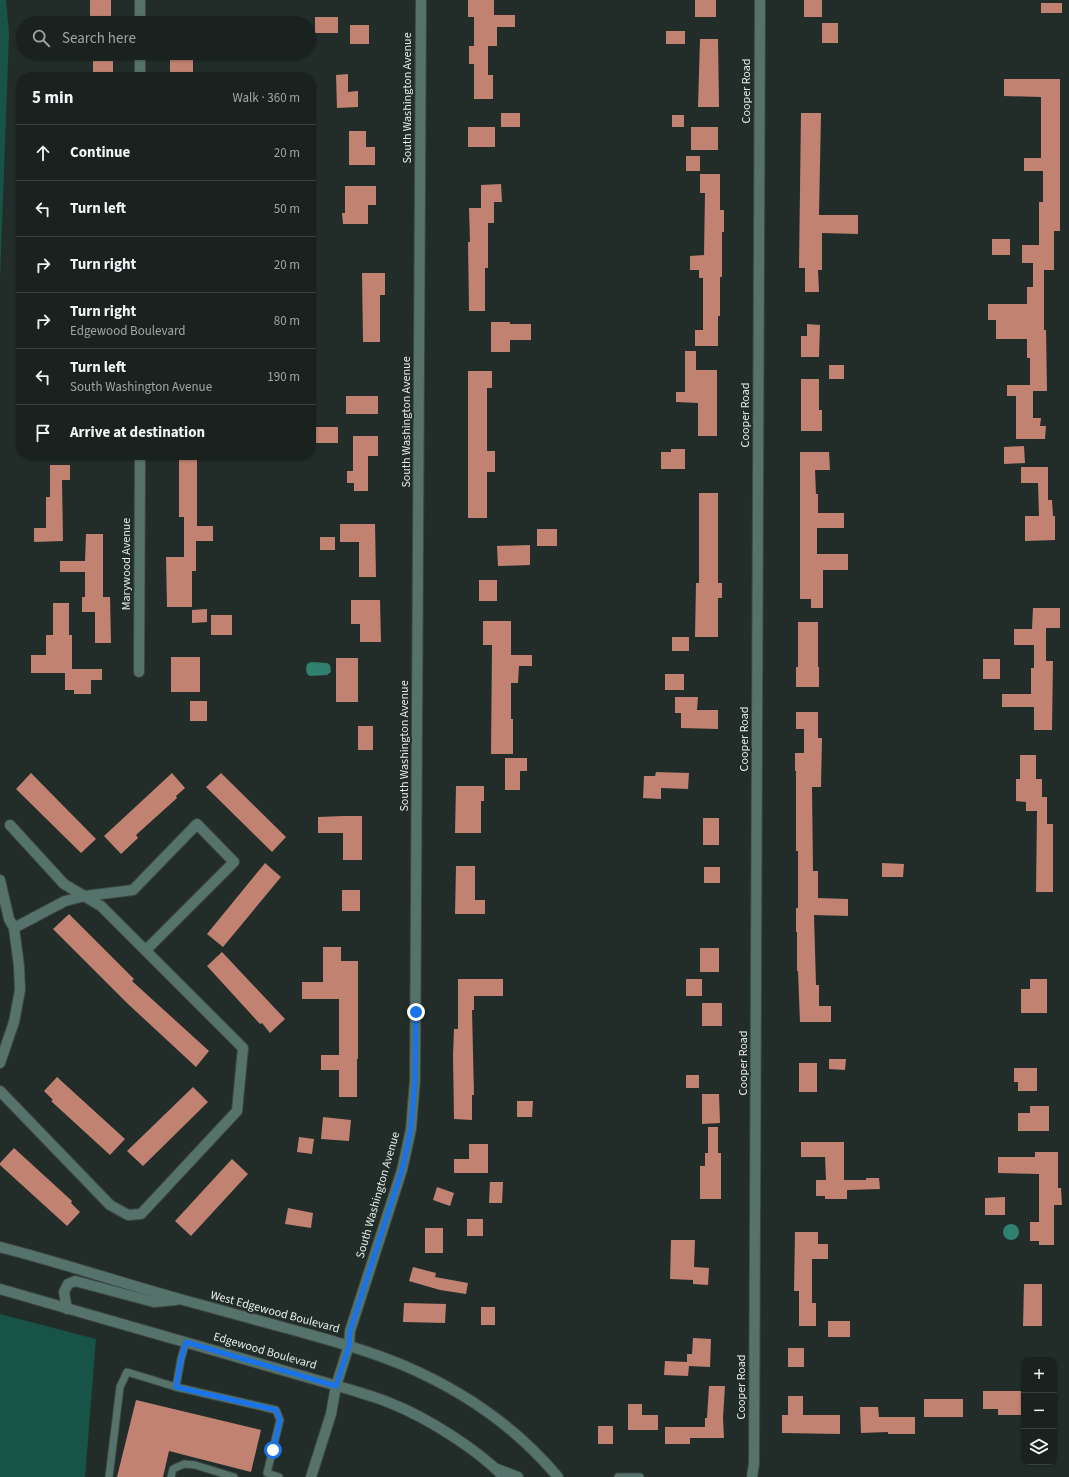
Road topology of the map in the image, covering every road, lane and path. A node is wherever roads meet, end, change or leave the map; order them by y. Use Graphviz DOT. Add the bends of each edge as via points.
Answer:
graph roads {
  1 [pos="140,0"];
  2 [pos="421,0"];
  3 [pos="760,0"];
  4 [pos="140,16"];
  5 [pos="140,60"];
  6 [pos="140,72"];
  7 [pos="140,460"];
  8 [pos="139,672"];
  9 [pos="10,825"];
  10 [pos="0,880"];
  11 [pos="84,896"];
  12 [pos="8,923"];
  13 [pos="146,950"];
  14 [pos="0,1063"];
  15 [pos="0,1090"];
  16 [pos="0,1247"];
  17 [pos="0,1289"];
  18 [pos="182,1300"];
  19 [pos="67,1309"];
  20 [pos="186,1342"];
  21 [pos="349,1346"];
  22 [pos="336,1386"];
  23 [pos="176,1387"];
  24 [pos="495,1468"];
  25 [pos="265,1475"];
  26 [pos="109,1477"];
  27 [pos="171,1477"];
  28 [pos="234,1477"];
  29 [pos="279,1477"];
  30 [pos="311,1477"];
  31 [pos="504,1477"];
  32 [pos="518,1477"];
  33 [pos="558,1477"];
  34 [pos="618,1477"];
  35 [pos="640,1477"];
  36 [pos="752,1477"];
  1 -- 4 [label="street"];
  2 -- 21 [label="street, South Washington Avenue" via="415,1080 411,1129 402,1170 350,1331"];
  3 -- 36 [label="street, Cooper Road"];
  5 -- 6 [label="street"];
  7 -- 8 [label="street, Marywood Avenue"];
  9 -- 11 [label="street" via="64,884"];
  10 -- 12 [label="street"];
  11 -- 12 [label="street"];
  11 -- 13 [label="street" via="101,906"];
  11 -- 13 [label="street" via="133,890 197,824 234,862"];
  12 -- 14 [label="street" via="19,966 20,990 14,1022"];
  13 -- 15 [label="street" via="243,1048 237,1112 141,1214 128,1215 110,1205"];
  16 -- 18 [label="street, West Edgewood Boulevard"];
  17 -- 19 [label="street, Edgewood Boulevard"];
  18 -- 19 [label="street" via="154,1302 75,1281 68,1284 64,1292"];
  18 -- 21 [label="street, West Edgewood Boulevard"];
  19 -- 20 [label="street, Edgewood Boulevard"];
  20 -- 22 [label="street, Edgewood Boulevard"];
  20 -- 23 [label="lane"];
  21 -- 22 [label="street, South Washington Avenue"];
  21 -- 33 [label="street, West Edgewood Boulevard" via="405,1366 455,1391 491,1414 527,1445"];
  22 -- 24 [label="street, Edgewood Boulevard" via="391,1403 427,1420"];
  22 -- 30 [label="street, South Washington Avenue" via="331,1414"];
  23 -- 25 [label="lane" via="276,1410 280,1420"];
  23 -- 26 [label="lane" via="127,1372 120,1387"];
  24 -- 31 [label="street, Edgewood Boulevard"];
  24 -- 32 [label="street"];
  25 -- 29 [label="lane"];
  27 -- 28 [label="lane" via="173,1469 184,1464"];
  34 -- 35 [label="lane"];
}
